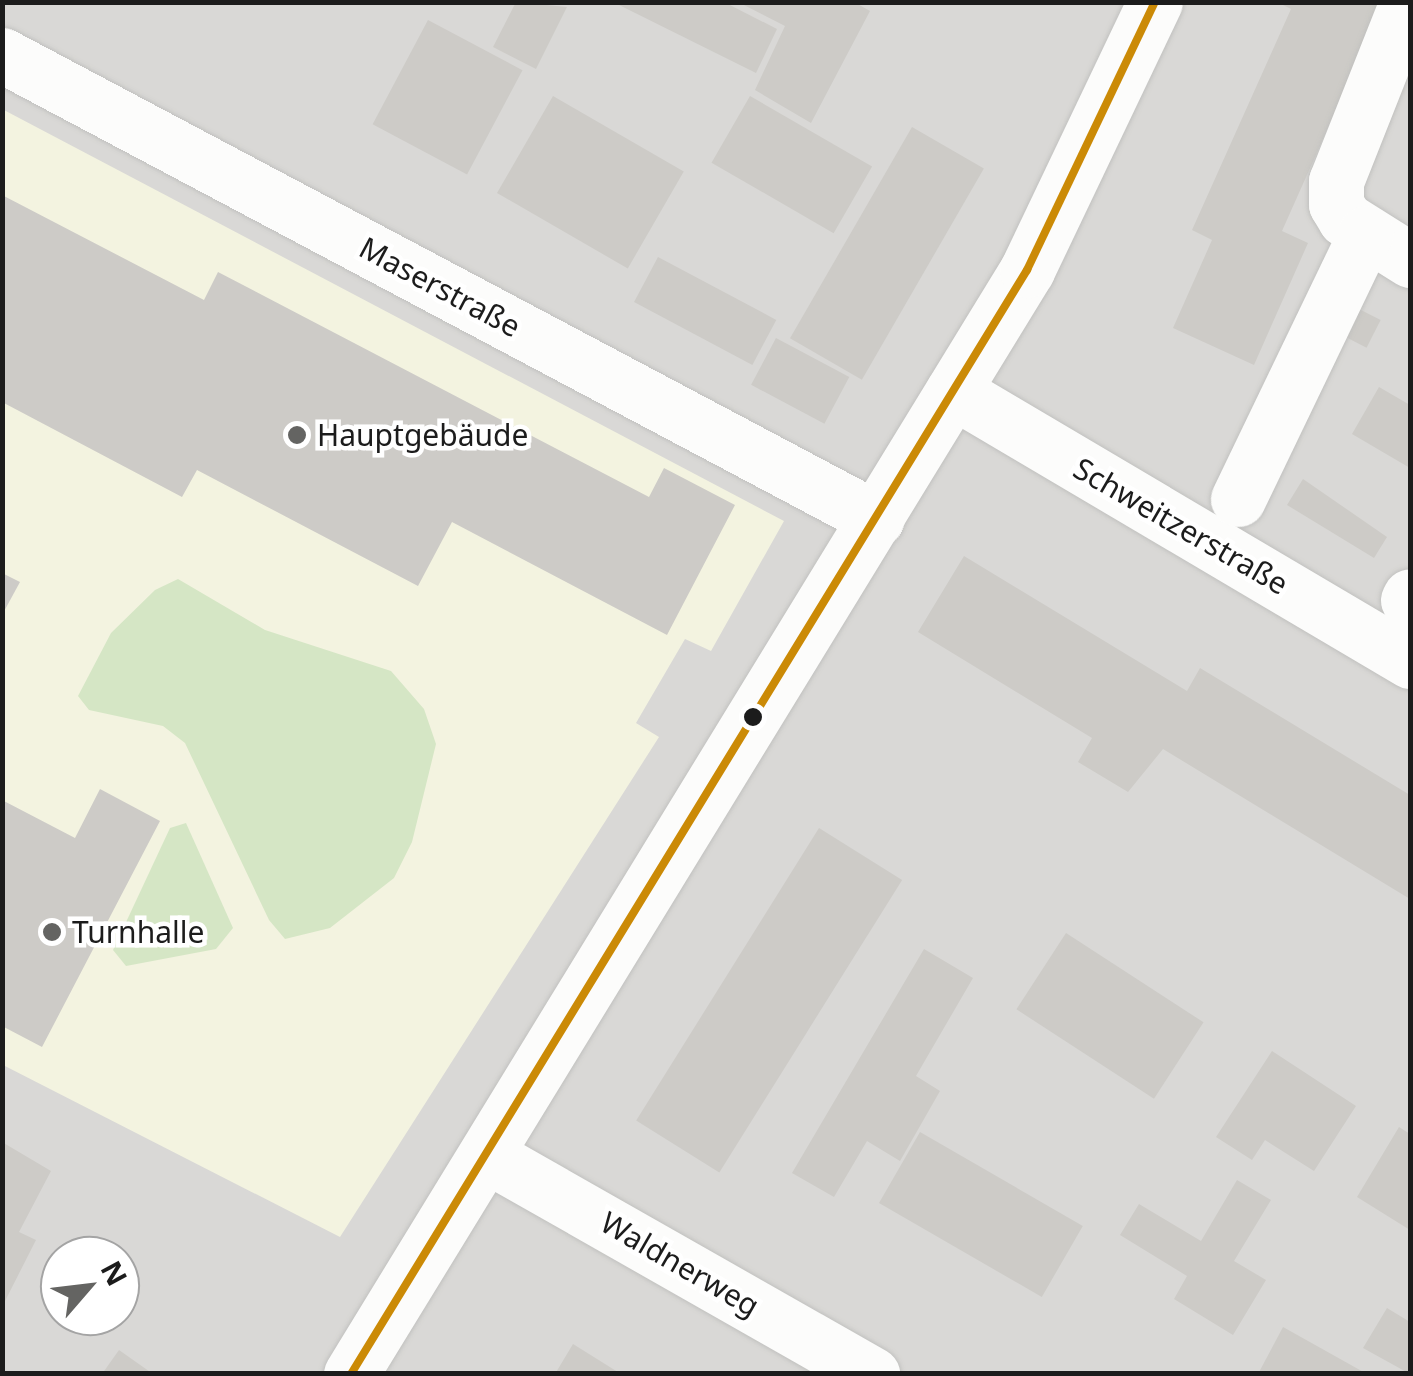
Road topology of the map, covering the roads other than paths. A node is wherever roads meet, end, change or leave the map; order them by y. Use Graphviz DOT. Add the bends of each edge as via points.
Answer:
graph roads {
  1 [pos="1156,2"];
  2 [pos="1407,2"];
  3 [pos="2,55"];
  4 [pos="1388,247"];
  5 [pos="953,391"];
  6 [pos="1238,499"];
  7 [pos="877,519"];
  8 [pos="1410,661"];
  9 [pos="488,1156"];
  10 [pos="351,1374"];
  11 [pos="872,1374"];
  1 -- 5 [label="street" via="1075,178"];
  2 -- 4 [label="street" via="1336,181 1336,204"];
  3 -- 7 [label="street, Maserstraße"];
  4 -- 6 [label="street"];
  5 -- 7 [label="street"];
  5 -- 8 [label="street, Schweitzerstraße"];
  7 -- 9 [label="street"];
  9 -- 10 [label="street"];
  9 -- 11 [label="street, Waldnerweg"];
}
